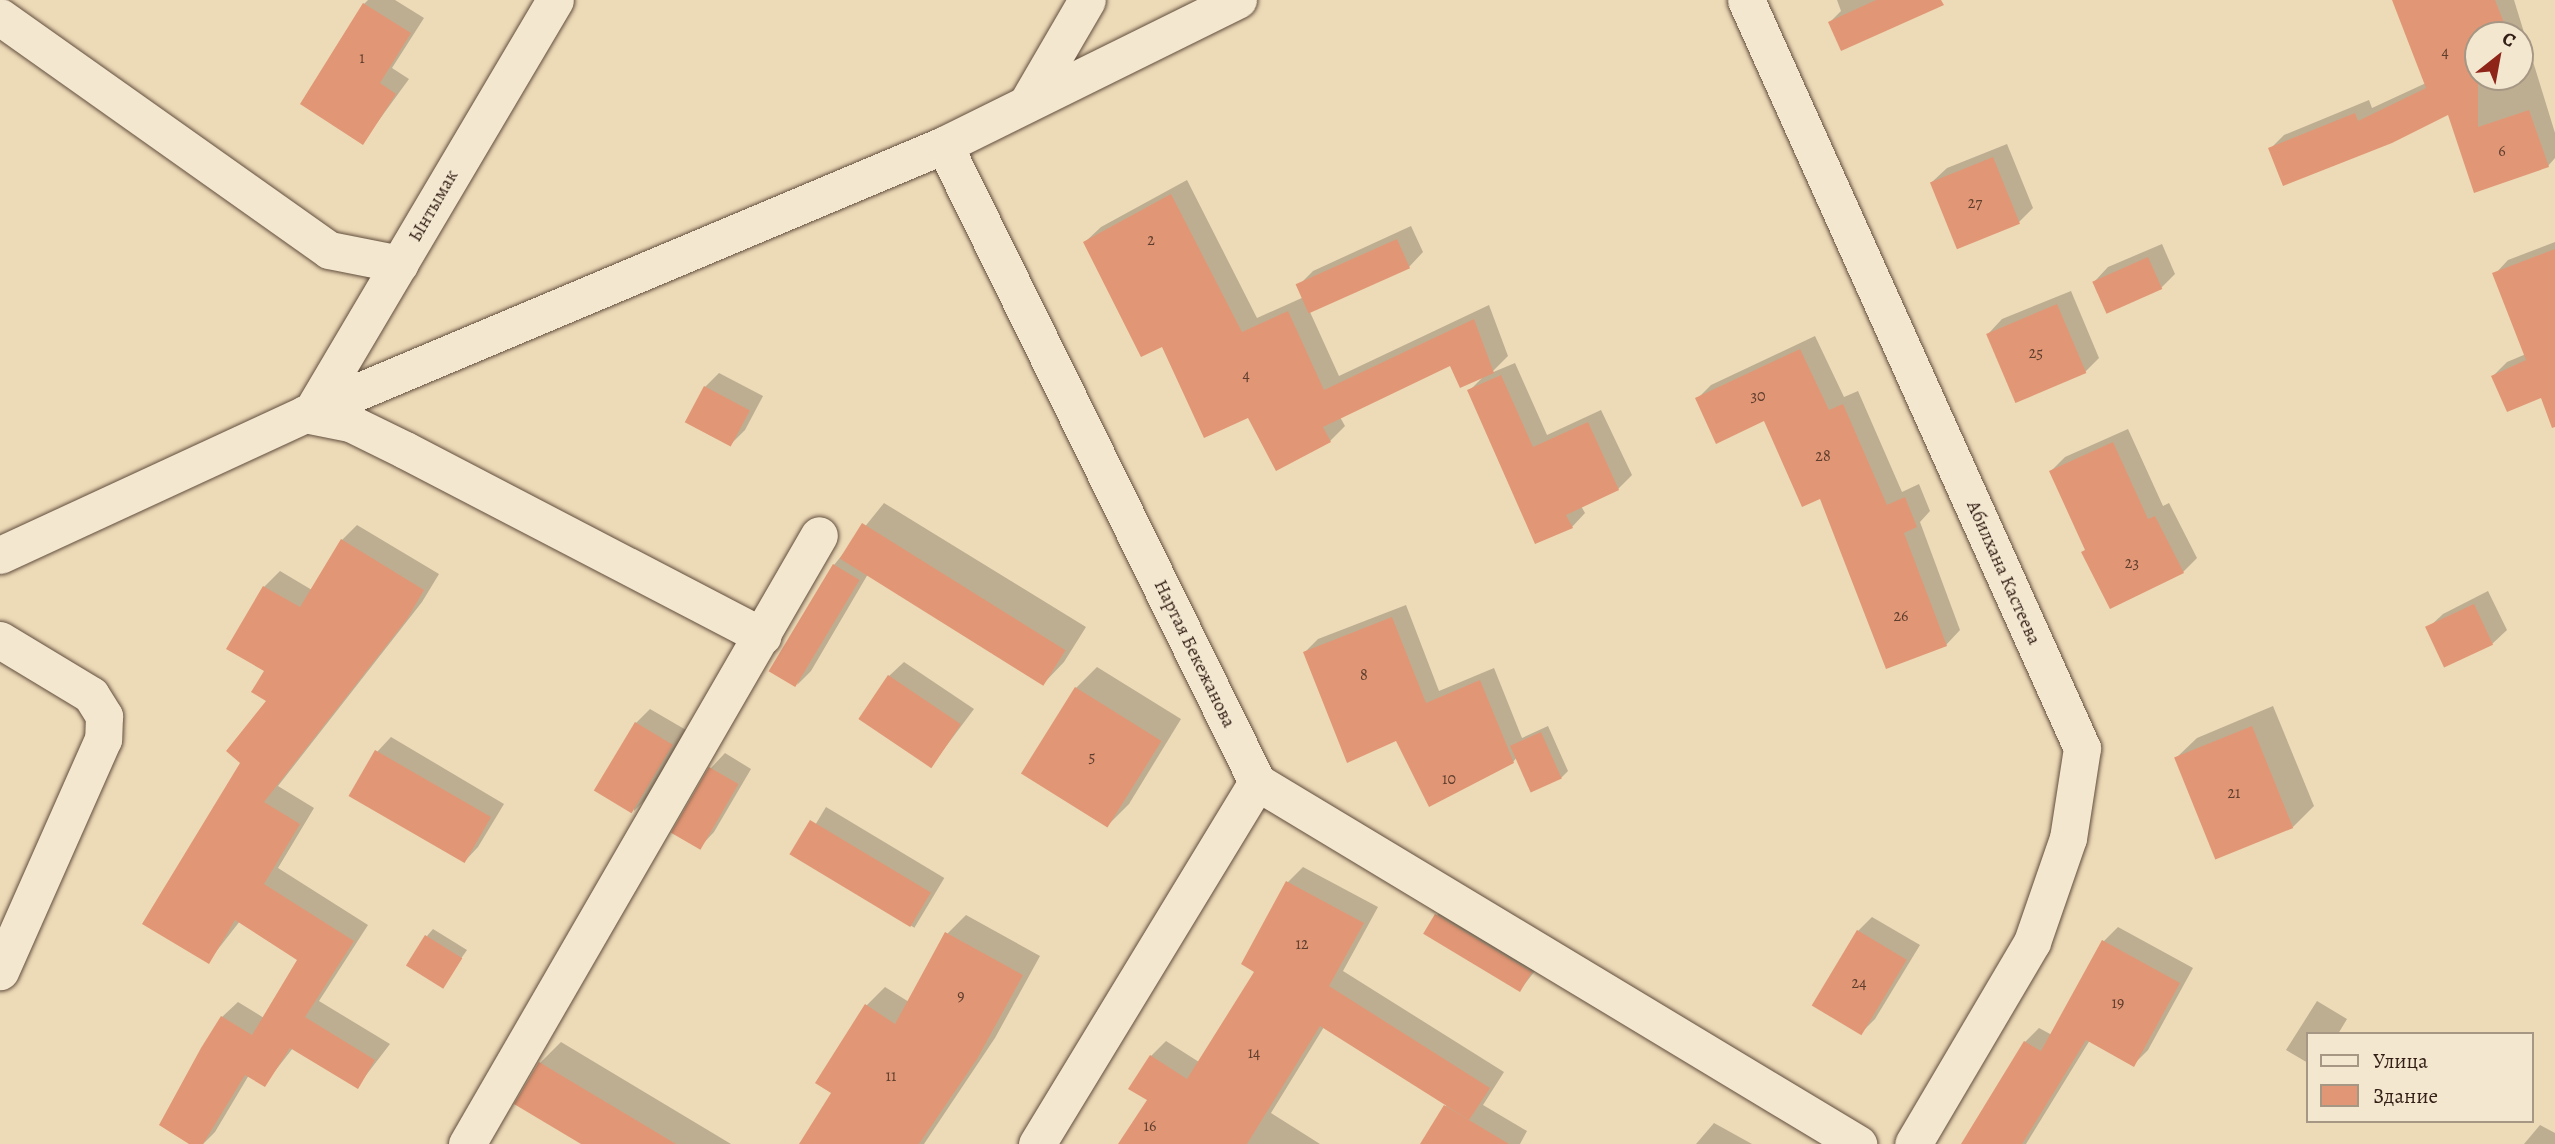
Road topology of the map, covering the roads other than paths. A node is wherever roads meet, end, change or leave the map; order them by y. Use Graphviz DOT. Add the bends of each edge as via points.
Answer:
graph roads {
  1 [pos="555,0"];
  2 [pos="1087,0"];
  3 [pos="1238,0"];
  4 [pos="1746,0"];
  5 [pos="0,17"];
  6 [pos="1027,103"];
  7 [pos="944,145"];
  8 [pos="400,264"];
  9 [pos="308,413"];
  10 [pos="819,535"];
  11 [pos="0,555"];
  12 [pos="764,636"];
  13 [pos="0,640"];
  14 [pos="1257,782"];
  15 [pos="0,971"];
  16 [pos="467,1144"];
  17 [pos="1037,1144"];
  18 [pos="1858,1144"];
  19 [pos="1913,1144"];
  1 -- 8 [label="street, Ынтымак"];
  2 -- 6 [label="street"];
  3 -- 6 [label="street"];
  4 -- 19 [label="street, Абилхана Кастеева" via="2082,748 2068,838 2032,942"];
  5 -- 8 [label="street" via="330,250"];
  6 -- 7 [label="street"];
  7 -- 9 [label="street"];
  7 -- 14 [label="street, Нартая Бекежанова"];
  8 -- 9 [label="street, Ынтымак"];
  9 -- 11 [label="street"];
  9 -- 12 [label="street" via="350,423 383,439"];
  10 -- 12 [label="street"];
  12 -- 16 [label="street"];
  13 -- 15 [label="street" via="91,695 104,716 103,739"];
  14 -- 17 [label="street"];
  14 -- 18 [label="street"];
}
